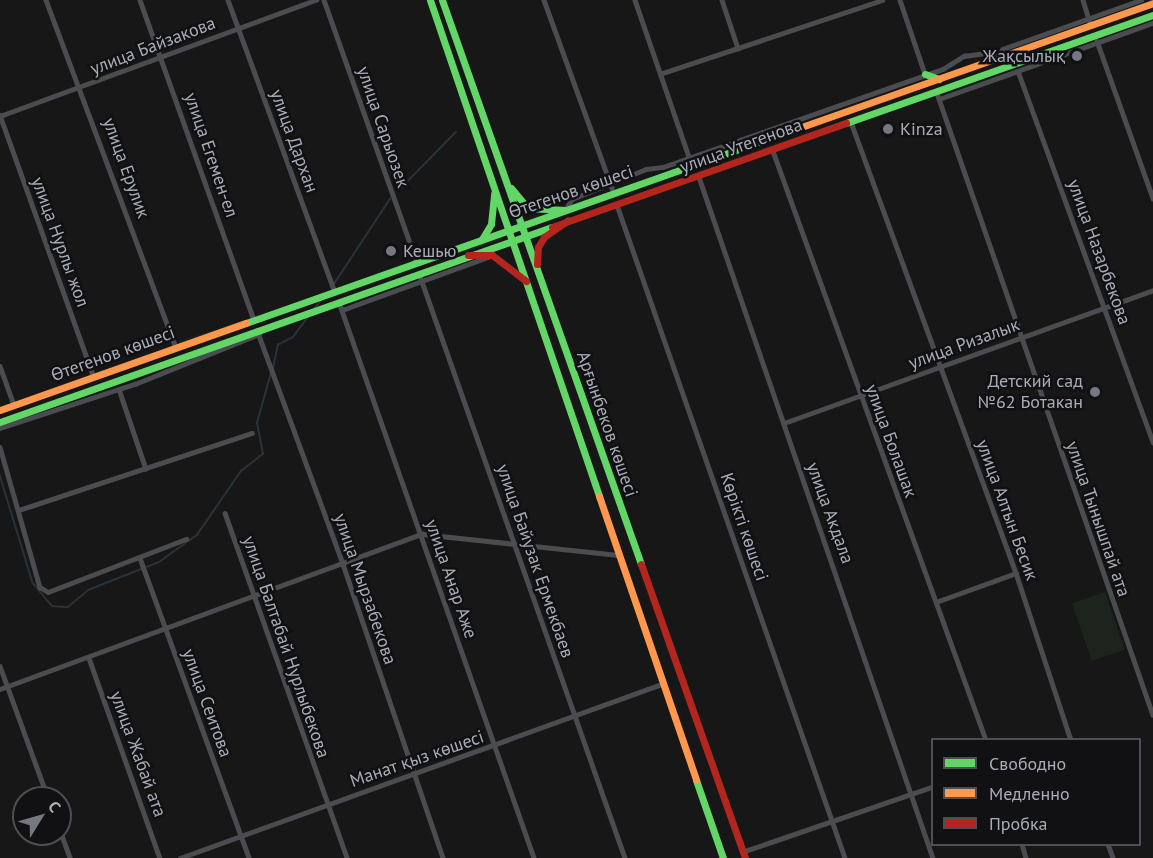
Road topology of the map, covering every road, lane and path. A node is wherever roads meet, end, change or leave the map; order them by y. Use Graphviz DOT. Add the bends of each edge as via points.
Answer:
graph roads {
  1 [pos="46,0"];
  2 [pos="140,0"];
  3 [pos="228,0"];
  4 [pos="316,0"];
  5 [pos="324,0"];
  6 [pos="430,0"];
  7 [pos="442,0"];
  8 [pos="544,0"];
  9 [pos="635,0"];
  10 [pos="722,0"];
  11 [pos="882,0"];
  12 [pos="900,0"];
  13 [pos="1083,0"];
  14 [pos="1141,0"];
  15 [pos="1153,3"];
  16 [pos="444,8"];
  17 [pos="434,11"];
  18 [pos="1153,15"];
  19 [pos="1089,22"];
  20 [pos="1153,23"];
  21 [pos="238,28"];
  22 [pos="1097,39"];
  23 [pos="1042,42"];
  24 [pos="738,48"];
  25 [pos="1045,52"];
  26 [pos="163,58"];
  27 [pos="1018,71"];
  28 [pos="660,74"];
  29 [pos="925,74"];
  30 [pos="939,79"];
  31 [pos="82,87"];
  32 [pos="938,96"];
  33 [pos="0,116"];
  34 [pos="851,122"];
  35 [pos="773,151"];
  36 [pos="689,157"];
  37 [pos="692,166"];
  38 [pos="699,177"];
  39 [pos="504,178"];
  40 [pos="613,189"];
  41 [pos="494,192"];
  42 [pos="1153,198"];
  43 [pos="617,205"];
  44 [pos="566,210"];
  45 [pos="568,220"];
  46 [pos="521,225"];
  47 [pos="508,230"];
  48 [pos="524,236"];
  49 [pos="482,239"];
  50 [pos="512,240"];
  51 [pos="468,255"];
  52 [pos="492,255"];
  53 [pos="417,262"];
  54 [pos="420,277"];
  55 [pos="539,277"];
  56 [pos="528,283"];
  57 [pos="1153,290"];
  58 [pos="335,292"];
  59 [pos="339,302"];
  60 [pos="1105,305"];
  61 [pos="342,310"];
  62 [pos="254,320"];
  63 [pos="258,332"];
  64 [pos="1020,338"];
  65 [pos="176,347"];
  66 [pos="0,366"];
  67 [pos="940,369"];
  68 [pos="94,377"];
  69 [pos="119,389"];
  70 [pos="57,390"];
  71 [pos="859,394"];
  72 [pos="61,400"];
  73 [pos="14,405"];
  74 [pos="0,410"];
  75 [pos="0,422"];
  76 [pos="784,423"];
  77 [pos="0,428"];
  78 [pos="252,433"];
  79 [pos="1153,442"];
  80 [pos="0,447"];
  81 [pos="146,469"];
  82 [pos="20,510"];
  83 [pos="225,513"];
  84 [pos="422,534"];
  85 [pos="186,539"];
  86 [pos="514,543"];
  87 [pos="618,555"];
  88 [pos="140,558"];
  89 [pos="343,564"];
  90 [pos="1016,573"];
  91 [pos="253,597"];
  92 [pos="936,602"];
  93 [pos="166,630"];
  94 [pos="89,658"];
  95 [pos="0,666"];
  96 [pos="662,684"];
  97 [pos="7,686"];
  98 [pos="0,689"];
  99 [pos="1153,716"];
  100 [pos="574,717"];
  101 [pos="985,738"];
  102 [pos="1071,738"];
  103 [pos="495,746"];
  104 [pos="413,773"];
  105 [pos="44,786"];
  106 [pos="931,788"];
  107 [pos="911,795"];
  108 [pos="328,804"];
  109 [pos="832,823"];
  110 [pos="242,836"];
  111 [pos="743,855"];
  112 [pos="160,858"];
  113 [pos="180,858"];
  114 [pos="249,858"];
  115 [pos="347,858"];
  116 [pos="442,858"];
  117 [pos="534,858"];
  118 [pos="625,858"];
  119 [pos="723,858"];
  120 [pos="845,858"];
  121 [pos="933,858"];
  1 -- 31 [label="street, улица Ерулик"];
  2 -- 26 [label="street, улица Егемен-ел"];
  3 -- 21 [label="street, улица Дархан"];
  4 -- 21 [label="street, улица Байзакова"];
  5 -- 53 [label="street, улица Сарыозек"];
  6 -- 17 [label="main road, Арғынбеков көшесі"];
  7 -- 16 [label="main road, Арғынбеков көшесі"];
  8 -- 40 [label="street"];
  9 -- 28 [label="street"];
  10 -- 24 [label="street"];
  11 -- 24 [label="street"];
  12 -- 29 [label="street"];
  13 -- 19 [label="street"];
  14 -- 19 [label="street"];
  15 -- 19 [label="main road, Өтегенов көшесі"];
  16 -- 17 [label="main road"];
  16 -- 39 [label="main road, Арғынбеков көшесі"];
  17 -- 41 [label="main road, Арғынбеков көшесі"];
  18 -- 22 [label="main road, улица Утегенова"];
  19 -- 23 [label="main road, Өтегенов көшесі"];
  19 -- 29 [label="street" via="994,52 964,56"];
  20 -- 22 [label="street"];
  21 -- 26 [label="street, улица Байзакова"];
  21 -- 58 [label="street, улица Дархан"];
  22 -- 25 [label="main road, улица Утегенова"];
  22 -- 27 [label="street"];
  22 -- 42 [label="street"];
  23 -- 25 [label="main road"];
  23 -- 30 [label="main road, Өтегенов көшесі"];
  24 -- 28 [label="street"];
  25 -- 32 [label="main road, улица Утегенова"];
  26 -- 31 [label="street, улица Байзакова"];
  26 -- 62 [label="street, улица Егемен-ел"];
  27 -- 32 [label="street"];
  27 -- 60 [label="street, улица Назарбекова"];
  28 -- 36 [label="street"];
  29 -- 30 [label="main road"];
  29 -- 36 [label="street"];
  30 -- 37 [label="main road, Өтегенов көшесі"];
  31 -- 33 [label="street, улица Байзакова"];
  31 -- 65 [label="street, улица Ерулик"];
  32 -- 34 [label="main road, улица Утегенова"];
  32 -- 64 [label="street, улица Тынышпай ата"];
  33 -- 68 [label="street, улица Нурлы жол"];
  34 -- 35 [label="main road, улица Утегенова"];
  34 -- 67 [label="street, улица Алтын Бесик"];
  35 -- 38 [label="main road, улица Утегенова"];
  35 -- 71 [label="street, улица Болашак"];
  36 -- 37 [label="street"];
  36 -- 40 [label="street" via="646,169"];
  37 -- 40 [label="main road, Өтегенов көшесі"];
  38 -- 43 [label="main road, улица Утегенова"];
  38 -- 76 [label="street, улица Акдала"];
  39 -- 44 [label="main road" via="528,208"];
  39 -- 46 [label="main road, Арғынбеков көшесі"];
  40 -- 44 [label="main road, Өтегенов көшесі"];
  41 -- 47 [label="main road, Арғынбеков көшесі"];
  41 -- 49 [label="main road" via="491,224"];
  43 -- 45 [label="main road, улица Утегенова"];
  43 -- 109 [label="street, Көрікті көшесі"];
  44 -- 46 [label="main road, Өтегенов көшесі"];
  45 -- 48 [label="main road, улица Утегенова"];
  45 -- 55 [label="main road" via="538,246"];
  46 -- 47 [label="main road, Өтегенов көшесі"];
  46 -- 48 [label="main road, Арғынбеков көшесі"];
  47 -- 49 [label="main road, Өтегенов көшесі"];
  47 -- 50 [label="main road, Арғынбеков көшесі"];
  48 -- 50 [label="main road, улица Утегенова"];
  48 -- 55 [label="main road, Арғынбеков көшесі"];
  49 -- 53 [label="main road, Өтегенов көшесі"];
  50 -- 51 [label="main road, улица Утегенова"];
  50 -- 56 [label="main road, Арғынбеков көшесі"];
  51 -- 52 [label="main road"];
  51 -- 54 [label="main road, улица Утегенова"];
  52 -- 54 [label="street"];
  52 -- 56 [label="main road"];
  53 -- 58 [label="main road, Өтегенов көшесі"];
  54 -- 59 [label="main road, улица Утегенова"];
  54 -- 61 [label="street"];
  54 -- 86 [label="street, улица Байузак Ермекбаев"];
  55 -- 111 [label="main road, Арғынбеков көшесі"];
  56 -- 87 [label="main road, Арғынбеков көшесі"];
  57 -- 60 [label="street, улица Ризалык"];
  58 -- 62 [label="main road, Өтегенов көшесі"];
  59 -- 61 [label="street, улица Анар Аже"];
  59 -- 63 [label="main road, Өтегенов көшесі"];
  60 -- 64 [label="street, улица Ризалык"];
  60 -- 79 [label="street, улица Назарбекова"];
  61 -- 84 [label="street, улица Анар Аже"];
  62 -- 65 [label="main road, Өтегенов көшесі"];
  63 -- 69 [label="street"];
  63 -- 72 [label="main road, Өтегенов көшесі"];
  63 -- 89 [label="street, улица Мырзабекова"];
  64 -- 67 [label="street, улица Ризалык"];
  64 -- 99 [label="street, улица Тынышпай ата"];
  65 -- 68 [label="main road, Өтегенов көшесі"];
  66 -- 73 [label="street"];
  67 -- 71 [label="street, улица Ризалык"];
  67 -- 90 [label="street, улица Алтын Бесик"];
  68 -- 70 [label="main road, Өтегенов көшесі"];
  69 -- 77 [label="street"];
  69 -- 81 [label="street"];
  70 -- 72 [label="main road"];
  70 -- 73 [label="main road, Өтегенов көшесі"];
  71 -- 76 [label="street, улица Ризалык"];
  71 -- 92 [label="street, улица Болашак"];
  72 -- 75 [label="main road, Өтегенов көшесі"];
  73 -- 74 [label="main road, Өтегенов көшесі"];
  76 -- 107 [label="street, улица Акдала"];
  78 -- 81 [label="street"];
  80 -- 82 [label="street"];
  81 -- 82 [label="street"];
  82 -- 88 [label="street" via="40,586 48,592"];
  83 -- 91 [label="street, улица Балтабай Нурлыбекова"];
  84 -- 86 [label="street"];
  84 -- 89 [label="street"];
  84 -- 103 [label="street, улица Анар Аже"];
  85 -- 88 [label="street"];
  86 -- 87 [label="street"];
  86 -- 100 [label="street, улица Байузак Ермекбаев"];
  87 -- 96 [label="main road, Арғынбеков көшесі"];
  88 -- 93 [label="street, улица Сеитова"];
  89 -- 91 [label="street"];
  89 -- 104 [label="street, улица Мырзабекова"];
  90 -- 92 [label="street"];
  90 -- 102 [label="street, улица Алтын Бесик"];
  91 -- 93 [label="street"];
  91 -- 108 [label="street, улица Балтабай Нурлыбекова"];
  92 -- 101 [label="street, улица Болашак"];
  93 -- 94 [label="street"];
  93 -- 110 [label="street, улица Сеитова"];
  94 -- 97 [label="street"];
  94 -- 112 [label="street, улица Жабай ата"];
  95 -- 97 [label="street"];
  96 -- 100 [label="street, Манат қыз көшесі"];
  96 -- 119 [label="main road, Арғынбеков көшесі"];
  97 -- 98 [label="street"];
  97 -- 105 [label="street"];
  100 -- 103 [label="street, Манат қыз көшесі"];
  100 -- 118 [label="street, улица Байузак Ермекбаев"];
  103 -- 104 [label="street, Манат қыз көшесі"];
  103 -- 117 [label="street, улица Анар Аже"];
  104 -- 108 [label="street, Манат қыз көшесі"];
  104 -- 116 [label="street, улица Мырзабекова"];
  106 -- 107 [label="street"];
  107 -- 109 [label="street"];
  107 -- 121 [label="street, улица Акдала"];
  108 -- 110 [label="street, Манат қыз көшесі"];
  108 -- 115 [label="street, улица Балтабай Нурлыбекова"];
  109 -- 111 [label="street"];
  109 -- 120 [label="street, Көрікті көшесі"];
  110 -- 113 [label="street, Манат қыз көшесі"];
  110 -- 114 [label="street, улица Сеитова"];
}
